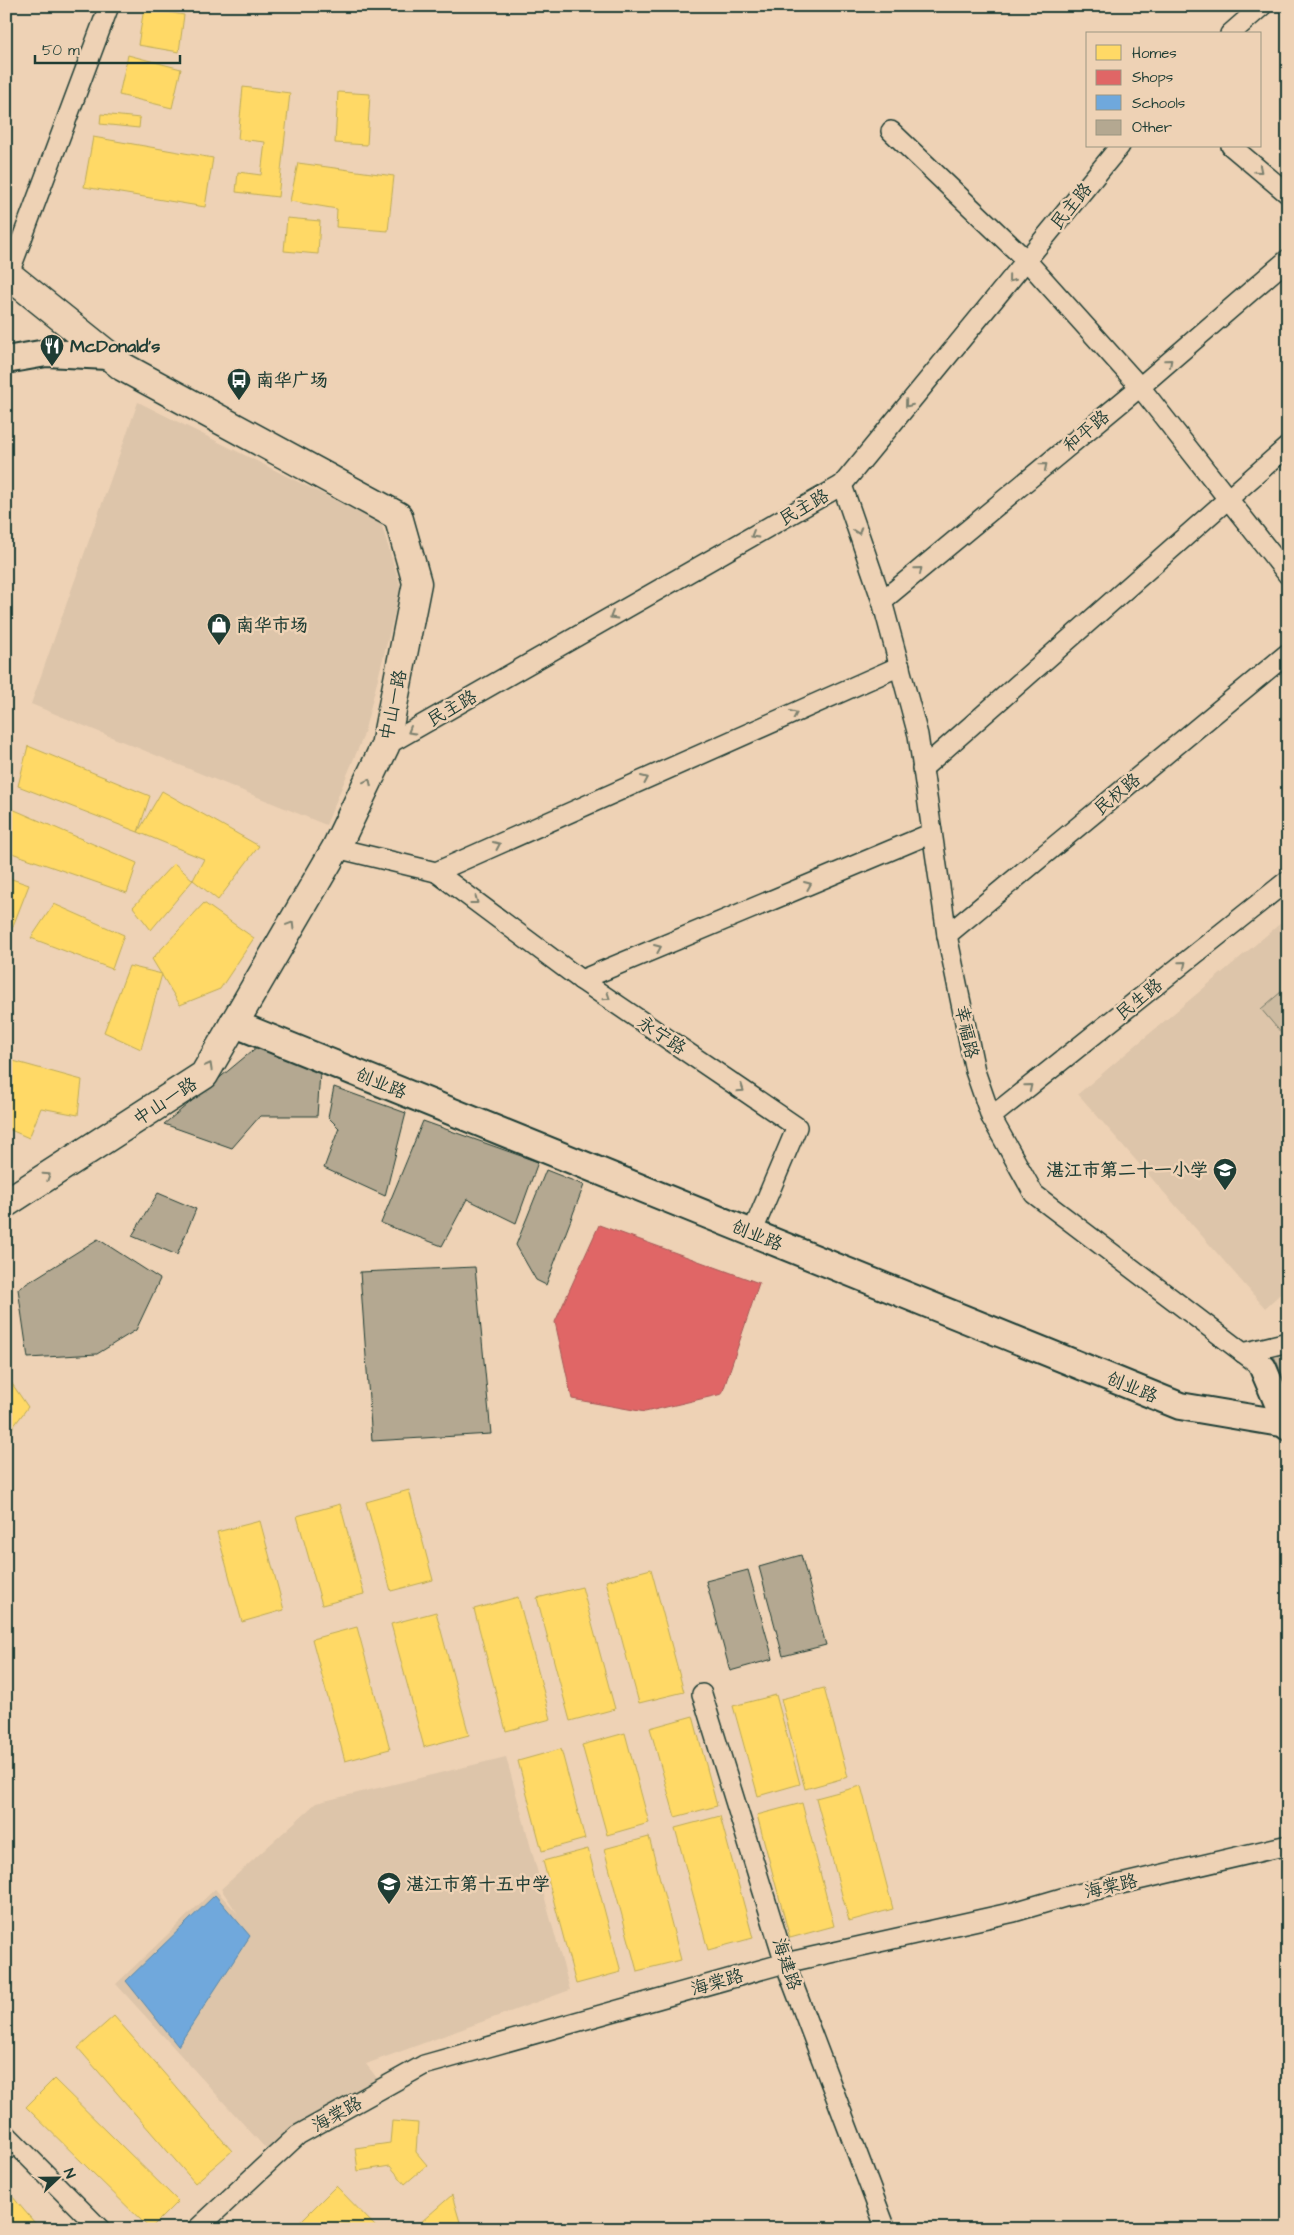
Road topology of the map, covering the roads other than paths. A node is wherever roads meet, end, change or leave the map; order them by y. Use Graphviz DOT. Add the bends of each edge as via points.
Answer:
graph roads {
  1 [pos="109,6"];
  2 [pos="1262,6"];
  3 [pos="1232,32"];
  4 [pos="891,131"];
  5 [pos="1118,148"];
  6 [pos="1233,148"];
  7 [pos="1288,194"];
  8 [pos="1288,259"];
  9 [pos="1026,260"];
  10 [pos="7,277"];
  11 [pos="108,356"];
  12 [pos="6,360"];
  13 [pos="1140,387"];
  14 [pos="1288,446"];
  15 [pos="842,485"];
  16 [pos="1226,500"];
  17 [pos="1288,575"];
  18 [pos="882,601"];
  19 [pos="1288,653"];
  20 [pos="900,666"];
  21 [pos="385,746"];
  22 [pos="922,769"];
  23 [pos="932,833"];
  24 [pos="336,848"];
  25 [pos="436,872"];
  26 [pos="1288,880"];
  27 [pos="947,935"];
  28 [pos="581,980"];
  29 [pos="233,1023"];
  30 [pos="991,1117"];
  31 [pos="6,1203"];
  32 [pos="752,1233"];
  33 [pos="1288,1342"];
  34 [pos="1253,1360"];
  35 [pos="1287,1426"];
  36 [pos="702,1694"];
  37 [pos="1288,1845"];
  38 [pos="785,1962"];
  39 [pos="6,2134"];
  40 [pos="100,2229"];
  41 [pos="197,2229"];
  42 [pos="886,2229"];
  1 -- 10 [label="street"];
  2 -- 3 [label="street"];
  4 -- 9 [label="street"];
  5 -- 9 [label="street, 民主路"];
  6 -- 7 [label="street, one-way"];
  13 -- 8 [label="street, 和平路, one-way"];
  9 -- 13 [label="street"];
  9 -- 15 [label="street, 民主路, one-way"];
  10 -- 11 [label="main road, 中山一路"];
  11 -- 12 [label="street" via="46,352"];
  11 -- 21 [label="main road, 中山一路" via="398,516 417,583"];
  13 -- 16 [label="street"];
  18 -- 13 [label="street, 和平路, one-way"];
  14 -- 16 [label="street"];
  15 -- 18 [label="street, 幸福路, one-way"];
  15 -- 21 [label="street, 民主路, one-way"];
  16 -- 17 [label="street"];
  16 -- 22 [label="street"];
  18 -- 20 [label="street, 幸福路"];
  19 -- 27 [label="street, 民权路"];
  20 -- 22 [label="street, 幸福路" via="918,735"];
  25 -- 20 [label="street, one-way"];
  24 -- 21 [label="main road, 中山一路, one-way"];
  22 -- 23 [label="street, 幸福路"];
  23 -- 27 [label="street, 幸福路"];
  28 -- 23 [label="street, one-way"];
  24 -- 25 [label="street"];
  29 -- 24 [label="main road, 中山一路, one-way"];
  25 -- 28 [label="street, 永宁路, one-way"];
  30 -- 26 [label="street, 民生路, one-way"];
  27 -- 30 [label="street, 幸福路" via="975,1070"];
  28 -- 32 [label="street, 永宁路, one-way" via="797,1127"];
  31 -- 29 [label="main road, 中山一路, one-way" via="204,1075"];
  29 -- 32 [label="street, 创业路"];
  30 -- 34 [label="street, 幸福路" via="1034,1194"];
  32 -- 35 [label="street, 创业路" via="1180,1406"];
  33 -- 34 [label="street"];
  34 -- 35 [label="street"];
  36 -- 38 [label="street, 海建路"];
  37 -- 38 [label="street, 海棠路" via="1005,1914"];
  38 -- 41 [label="street, 海棠路" via="424,2065 298,2135"];
  38 -- 42 [label="street, 海建路"];
  39 -- 40 [label="street"];
}
